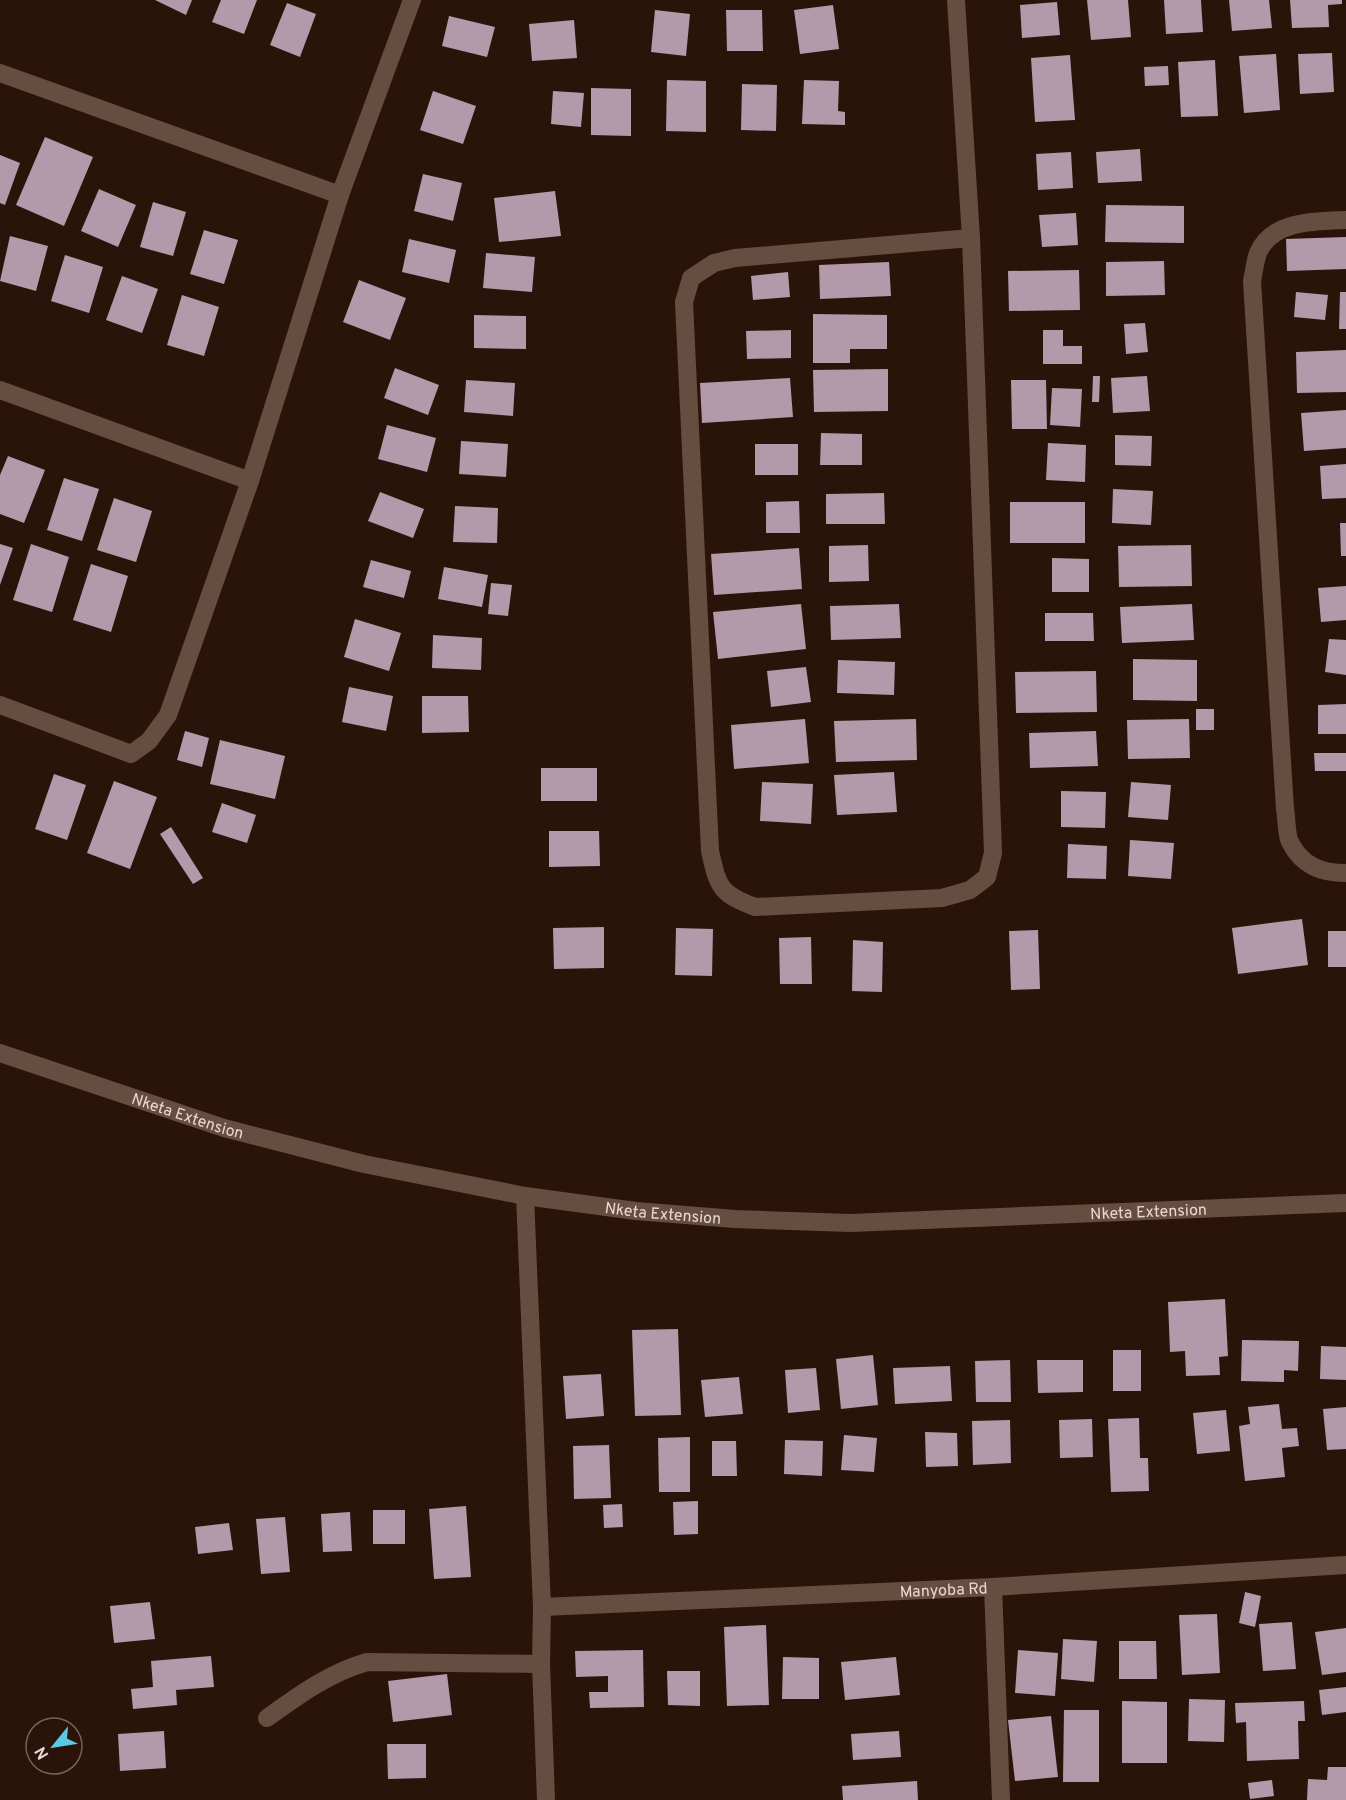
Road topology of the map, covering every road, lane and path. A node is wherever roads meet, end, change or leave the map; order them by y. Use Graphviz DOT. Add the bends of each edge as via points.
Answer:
graph roads {
  1 [pos="412,0"];
  2 [pos="956,0"];
  3 [pos="0,73"];
  4 [pos="340,195"];
  5 [pos="1346,220"];
  6 [pos="971,238"];
  7 [pos="0,390"];
  8 [pos="250,480"];
  9 [pos="0,705"];
  10 [pos="1346,873"];
  11 [pos="0,1053"];
  12 [pos="525,1196"];
  13 [pos="1346,1203"];
  14 [pos="1346,1565"];
  15 [pos="993,1587"];
  16 [pos="542,1607"];
  17 [pos="541,1664"];
  18 [pos="267,1718"];
  19 [pos="546,1800"];
  20 [pos="1000,1800"];
  1 -- 4 [label="street"];
  2 -- 6 [label="street"];
  3 -- 4 [label="street"];
  4 -- 8 [label="street"];
  5 -- 10 [label="street" via="1306,222 1275,233 1259,252 1252,281 1289,841 1306,864 1328,873"];
  6 -- 6 [label="street" via="993,853 987,877 970,890 942,898 755,907 733,898 716,880 710,851 684,302 691,278 714,262 735,258"];
  7 -- 8 [label="street"];
  8 -- 9 [label="street" via="168,715 148,741 131,754"];
  11 -- 12 [label="street, Nketa Extension" via="224,1128 364,1164"];
  12 -- 13 [label="street, Nketa Extension" via="636,1211 850,1223"];
  12 -- 16 [label="street"];
  14 -- 15 [label="street, Manyoba Rd"];
  15 -- 16 [label="street, Manyoba Rd"];
  15 -- 20 [label="street"];
  16 -- 17 [label="street"];
  17 -- 18 [label="street" via="367,1662 321,1680"];
  17 -- 19 [label="street"];
}
